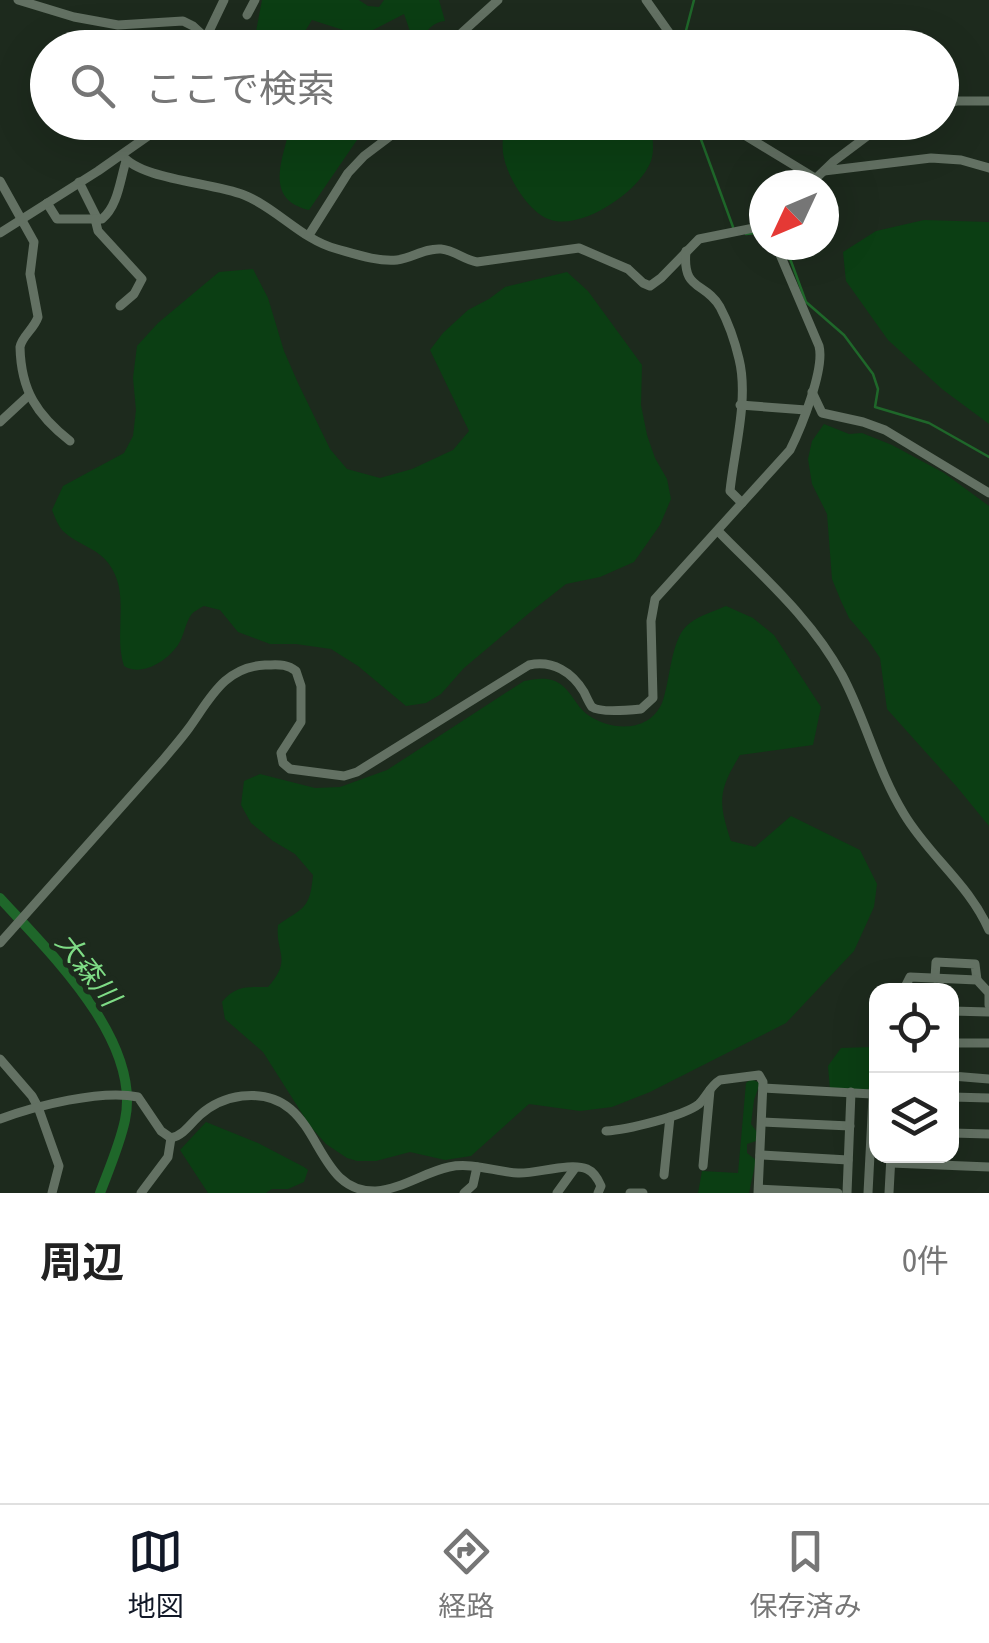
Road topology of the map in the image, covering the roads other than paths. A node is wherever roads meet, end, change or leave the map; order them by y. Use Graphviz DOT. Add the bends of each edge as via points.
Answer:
graph roads {
  1 [pos="18,0"];
  2 [pos="255,0"];
  3 [pos="498,0"];
  4 [pos="646,0"];
  5 [pos="225,2"];
  6 [pos="247,16"];
  7 [pos="193,30"];
  8 [pos="210,30"];
  9 [pos="465,30"];
  10 [pos="667,30"];
  11 [pos="959,101"];
  12 [pos="989,101"];
  13 [pos="146,140"];
  14 [pos="386,140"];
  15 [pos="752,140"];
  16 [pos="864,140"];
  17 [pos="124,158"];
  18 [pos="989,168"];
  19 [pos="803,170"];
  20 [pos="826,170"];
  21 [pos="839,174"];
  22 [pos="0,181"];
  23 [pos="79,182"];
  24 [pos="48,203"];
  25 [pos="96,219"];
  26 [pos="22,220"];
  27 [pos="749,229"];
  28 [pos="0,233"];
  29 [pos="309,235"];
  30 [pos="114,248"];
  31 [pos="686,251"];
  32 [pos="142,259"];
  33 [pos="782,260"];
  34 [pos="105,262"];
  35 [pos="129,265"];
  36 [pos="120,306"];
  37 [pos="812,392"];
  38 [pos="28,396"];
  39 [pos="740,404"];
  40 [pos="806,410"];
  41 [pos="0,422"];
  42 [pos="70,441"];
  43 [pos="989,493"];
  44 [pos="742,503"];
  45 [pos="718,531"];
  46 [pos="989,930"];
  47 [pos="0,943"];
  48 [pos="935,978"];
  49 [pos="977,980"];
  50 [pos="906,983"];
  51 [pos="989,1005"];
  52 [pos="959,1011"];
  53 [pos="989,1012"];
  54 [pos="959,1043"];
  55 [pos="989,1044"];
  56 [pos="0,1059"];
  57 [pos="959,1077"];
  58 [pos="989,1079"];
  59 [pos="763,1088"];
  60 [pos="710,1090"];
  61 [pos="851,1092"];
  62 [pos="869,1094"];
  63 [pos="959,1097"];
  64 [pos="989,1098"];
  65 [pos="38,1107"];
  66 [pos="670,1116"];
  67 [pos="0,1119"];
  68 [pos="762,1122"];
  69 [pos="850,1126"];
  70 [pos="606,1131"];
  71 [pos="959,1132"];
  72 [pos="989,1134"];
  73 [pos="170,1138"];
  74 [pos="760,1156"];
  75 [pos="848,1160"];
  76 [pos="869,1163"];
  77 [pos="891,1163"];
  78 [pos="940,1163"];
  79 [pos="703,1166"];
  80 [pos="477,1167"];
  81 [pos="989,1167"];
  82 [pos="575,1168"];
  83 [pos="664,1175"];
  84 [pos="758,1191"];
  85 [pos="52,1193"];
  86 [pos="141,1193"];
  87 [pos="464,1193"];
  88 [pos="557,1193"];
  89 [pos="598,1193"];
  90 [pos="630,1193"];
  91 [pos="643,1193"];
  92 [pos="838,1193"];
  93 [pos="847,1193"];
  94 [pos="868,1193"];
  95 [pos="889,1193"];
  1 -- 7 [label="street" via="118,25 187,22"];
  2 -- 6 [label="street"];
  3 -- 9 [label="street"];
  4 -- 10 [label="street"];
  5 -- 8 [label="street"];
  11 -- 12 [label="street"];
  13 -- 17 [label="street"];
  14 -- 29 [label="street" via="348,172"];
  15 -- 19 [label="street"];
  16 -- 20 [label="street"];
  17 -- 23 [label="street"];
  17 -- 25 [label="street" via="110,212"];
  17 -- 29 [label="street" via="147,173 244,195"];
  18 -- 21 [label="street" via="931,158"];
  22 -- 26 [label="street"];
  23 -- 24 [label="street"];
  23 -- 25 [label="street"];
  24 -- 25 [label="street" via="57,219"];
  24 -- 26 [label="street"];
  25 -- 30 [label="street"];
  26 -- 28 [label="street"];
  26 -- 38 [label="street" via="34,242 30,274 38,317 20,348"];
  27 -- 31 [label="street" via="698,239"];
  29 -- 31 [label="street" via="331,248 397,260 436,248 476,262 579,248 650,286"];
  30 -- 34 [label="street"];
  30 -- 35 [label="street"];
  31 -- 39 [label="street" via="688,276 718,304 738,354"];
  32 -- 35 [label="street"];
  33 -- 37 [label="street" via="821,354"];
  35 -- 36 [label="street" via="142,279"];
  37 -- 40 [label="street"];
  37 -- 43 [label="street" via="826,414 885,430"];
  38 -- 41 [label="street"];
  38 -- 42 [label="street"];
  39 -- 40 [label="street"];
  39 -- 44 [label="street" via="730,491"];
  40 -- 44 [label="street" via="790,450"];
  44 -- 45 [label="street"];
  45 -- 46 [label="street" via="824,645 896,801"];
  45 -- 47 [label="street" via="654,599 652,698 642,709 596,709 566,671 538,664 344,776 290,769 282,758 301,722 296,671 283,664 230,676"];
  48 -- 49 [label="street"];
  48 -- 49 [label="street" via="936,962 975,964"];
  48 -- 50 [label="street" via="910,977"];
  49 -- 51 [label="street" via="989,993"];
  52 -- 53 [label="street"];
  54 -- 55 [label="street"];
  56 -- 65 [label="street"];
  57 -- 58 [label="street"];
  59 -- 60 [label="street" via="759,1075 720,1080"];
  59 -- 61 [label="street"];
  59 -- 68 [label="street"];
  60 -- 66 [label="street" via="700,1103"];
  60 -- 79 [label="street"];
  61 -- 62 [label="street"];
  61 -- 69 [label="street"];
  63 -- 64 [label="street"];
  65 -- 67 [label="street"];
  65 -- 73 [label="street" via="138,1097"];
  65 -- 85 [label="street" via="59,1166"];
  66 -- 70 [label="street"];
  66 -- 83 [label="street"];
  68 -- 69 [label="street"];
  68 -- 74 [label="street"];
  69 -- 75 [label="street"];
  71 -- 72 [label="street"];
  73 -- 80 [label="street" via="217,1104 257,1096 294,1112 334,1174 360,1190 386,1190 450,1166"];
  73 -- 86 [label="street" via="168,1156"];
  74 -- 75 [label="street"];
  74 -- 84 [label="street"];
  75 -- 93 [label="street"];
  76 -- 94 [label="street"];
  77 -- 95 [label="street"];
  78 -- 81 [label="street"];
  80 -- 82 [label="street" via="522,1174"];
  80 -- 87 [label="street"];
  82 -- 88 [label="street"];
  82 -- 89 [label="street" via="594,1174"];
  84 -- 92 [label="street"];
  90 -- 91 [label="street"];
}
